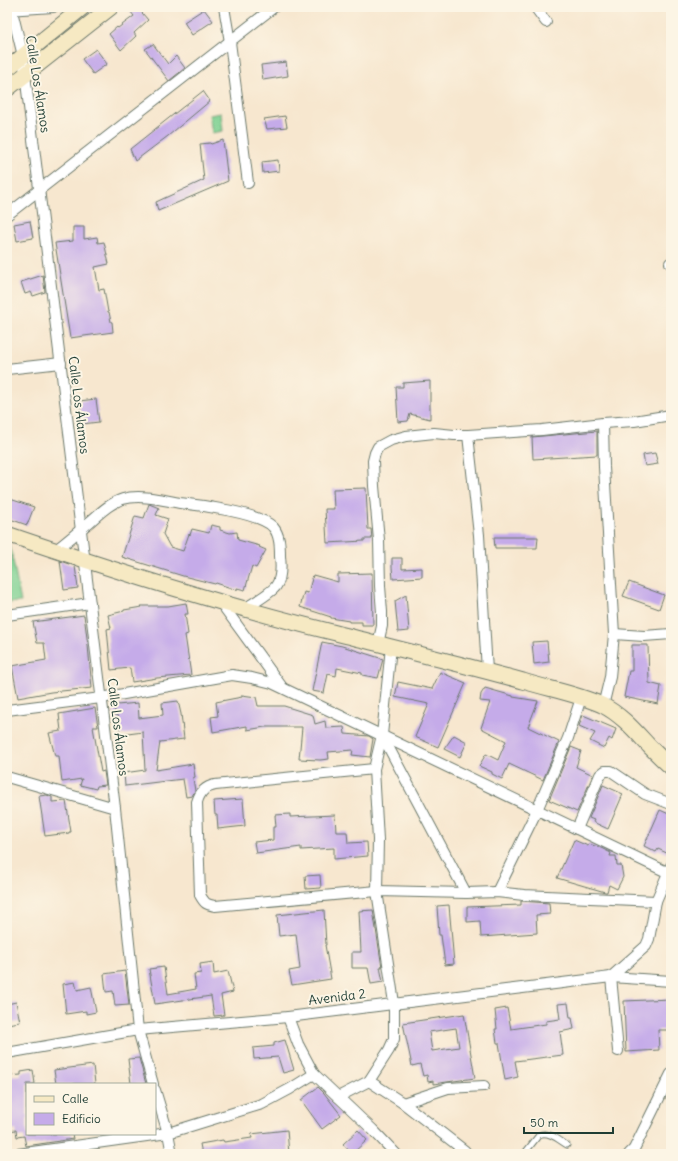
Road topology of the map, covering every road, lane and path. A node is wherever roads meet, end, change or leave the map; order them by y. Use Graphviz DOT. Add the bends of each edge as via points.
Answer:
graph roads {
  1 [pos="53,7"];
  2 [pos="85,7"];
  3 [pos="111,7"];
  4 [pos="224,7"];
  5 [pos="274,7"];
  6 [pos="535,7"];
  7 [pos="10,9"];
  8 [pos="94,20"];
  9 [pos="546,22"];
  10 [pos="230,42"];
  11 [pos="23,56"];
  12 [pos="7,68"];
  13 [pos="25,74"];
  14 [pos="7,89"];
  15 [pos="248,183"];
  16 [pos="39,190"];
  17 [pos="7,216"];
  18 [pos="61,363"];
  19 [pos="7,368"];
  20 [pos="671,415"];
  21 [pos="603,423"];
  22 [pos="468,435"];
  23 [pos="81,530"];
  24 [pos="7,534"];
  25 [pos="56,550"];
  26 [pos="84,560"];
  27 [pos="90,603"];
  28 [pos="221,603"];
  29 [pos="244,609"];
  30 [pos="7,615"];
  31 [pos="614,634"];
  32 [pos="671,634"];
  33 [pos="385,646"];
  34 [pos="483,670"];
  35 [pos="283,688"];
  36 [pos="101,698"];
  37 [pos="581,698"];
  38 [pos="603,706"];
  39 [pos="7,710"];
  40 [pos="382,735"];
  41 [pos="671,767"];
  42 [pos="374,769"];
  43 [pos="7,777"];
  44 [pos="671,804"];
  45 [pos="115,808"];
  46 [pos="537,810"];
  47 [pos="577,829"];
  48 [pos="670,871"];
  49 [pos="377,891"];
  50 [pos="497,892"];
  51 [pos="466,893"];
  52 [pos="656,901"];
  53 [pos="611,977"];
  54 [pos="671,981"];
  55 [pos="394,1003"];
  56 [pos="288,1017"];
  57 [pos="138,1030"];
  58 [pos="618,1051"];
  59 [pos="7,1052"];
  60 [pos="314,1074"];
  61 [pos="671,1074"];
  62 [pos="369,1081"];
  63 [pos="153,1083"];
  64 [pos="484,1086"];
  65 [pos="156,1093"];
  66 [pos="338,1097"];
  67 [pos="403,1103"];
  68 [pos="168,1133"];
  69 [pos="154,1135"];
  70 [pos="156,1135"];
  71 [pos="567,1146"];
  72 [pos="465,1151"];
  73 [pos="18,1154"];
  74 [pos="172,1154"];
  75 [pos="396,1154"];
  76 [pos="524,1154"];
  77 [pos="630,1154"];
  1 -- 7 [label="street"];
  2 -- 8 [label="street"];
  2 -- 11 [label="street"];
  3 -- 8 [label="street"];
  4 -- 10 [label="street"];
  5 -- 10 [label="street"];
  6 -- 9 [label="street"];
  7 -- 11 [label="street, Calle Los Álamos"];
  8 -- 13 [label="street"];
  10 -- 15 [label="street"];
  10 -- 16 [label="street"];
  11 -- 12 [label="street"];
  11 -- 13 [label="street, Calle Los Álamos"];
  13 -- 14 [label="street"];
  13 -- 16 [label="street, Calle Los Álamos"];
  16 -- 17 [label="street"];
  16 -- 18 [label="street, Calle Los Álamos"];
  18 -- 19 [label="street"];
  18 -- 23 [label="street, Calle Los Álamos"];
  20 -- 21 [label="street"];
  21 -- 22 [label="street"];
  21 -- 31 [label="street"];
  22 -- 33 [label="street" via="434,433 406,436 384,443 375,453 374,486"];
  22 -- 34 [label="street" via="479,535"];
  23 -- 25 [label="street"];
  23 -- 26 [label="street, Calle Los Álamos"];
  23 -- 29 [label="street" via="122,499 136,497 208,506 265,521 274,528 279,541 280,575 276,586"];
  24 -- 25 [label="street"];
  25 -- 26 [label="street"];
  26 -- 27 [label="street, Calle Los Álamos"];
  26 -- 28 [label="street"];
  27 -- 30 [label="street"];
  27 -- 36 [label="street, Calle Los Álamos"];
  28 -- 29 [label="street"];
  28 -- 35 [label="street"];
  29 -- 33 [label="street"];
  31 -- 32 [label="street"];
  31 -- 38 [label="street" via="610,678"];
  33 -- 34 [label="street"];
  33 -- 40 [label="street"];
  34 -- 37 [label="street"];
  35 -- 36 [label="street" via="272,683 232,675"];
  35 -- 40 [label="street"];
  36 -- 39 [label="street"];
  36 -- 45 [label="street, Calle Los Álamos"];
  37 -- 38 [label="street"];
  37 -- 46 [label="street" via="568,738"];
  38 -- 41 [label="street" via="632,727"];
  40 -- 42 [label="street"];
  40 -- 46 [label="street"];
  40 -- 51 [label="street"];
  42 -- 49 [label="street" via="378,840"];
  42 -- 49 [label="street" via="211,786 204,790 197,802 200,896 207,904 215,906"];
  43 -- 45 [label="street"];
  44 -- 47 [label="street" via="645,794 611,771 605,771 600,775"];
  45 -- 57 [label="street, Calle Los Álamos"];
  46 -- 47 [label="street"];
  46 -- 50 [label="street"];
  47 -- 48 [label="street"];
  48 -- 52 [label="street"];
  49 -- 51 [label="street"];
  49 -- 55 [label="street"];
  50 -- 51 [label="street"];
  50 -- 52 [label="street"];
  52 -- 53 [label="street" via="646,946"];
  53 -- 54 [label="street, Avenida 2"];
  53 -- 55 [label="street, Avenida 2"];
  53 -- 58 [label="street"];
  55 -- 56 [label="street, Avenida 2"];
  55 -- 62 [label="street" via="394,1039"];
  56 -- 57 [label="street, Avenida 2"];
  56 -- 60 [label="street" via="298,1044"];
  57 -- 59 [label="street, Avenida 2"];
  57 -- 63 [label="street, Calle Los Álamos"];
  60 -- 66 [label="street"];
  60 -- 68 [label="street" via="262,1104"];
  61 -- 77 [label="street"];
  62 -- 66 [label="street"];
  62 -- 67 [label="street"];
  64 -- 67 [label="street" via="448,1088"];
  65 -- 68 [label="street"];
  66 -- 75 [label="street"];
  67 -- 72 [label="street"];
  68 -- 70 [label="street"];
  68 -- 74 [label="street"];
  69 -- 73 [label="street"];
  71 -- 76 [label="lane" via="547,1134 542,1134"];
}
